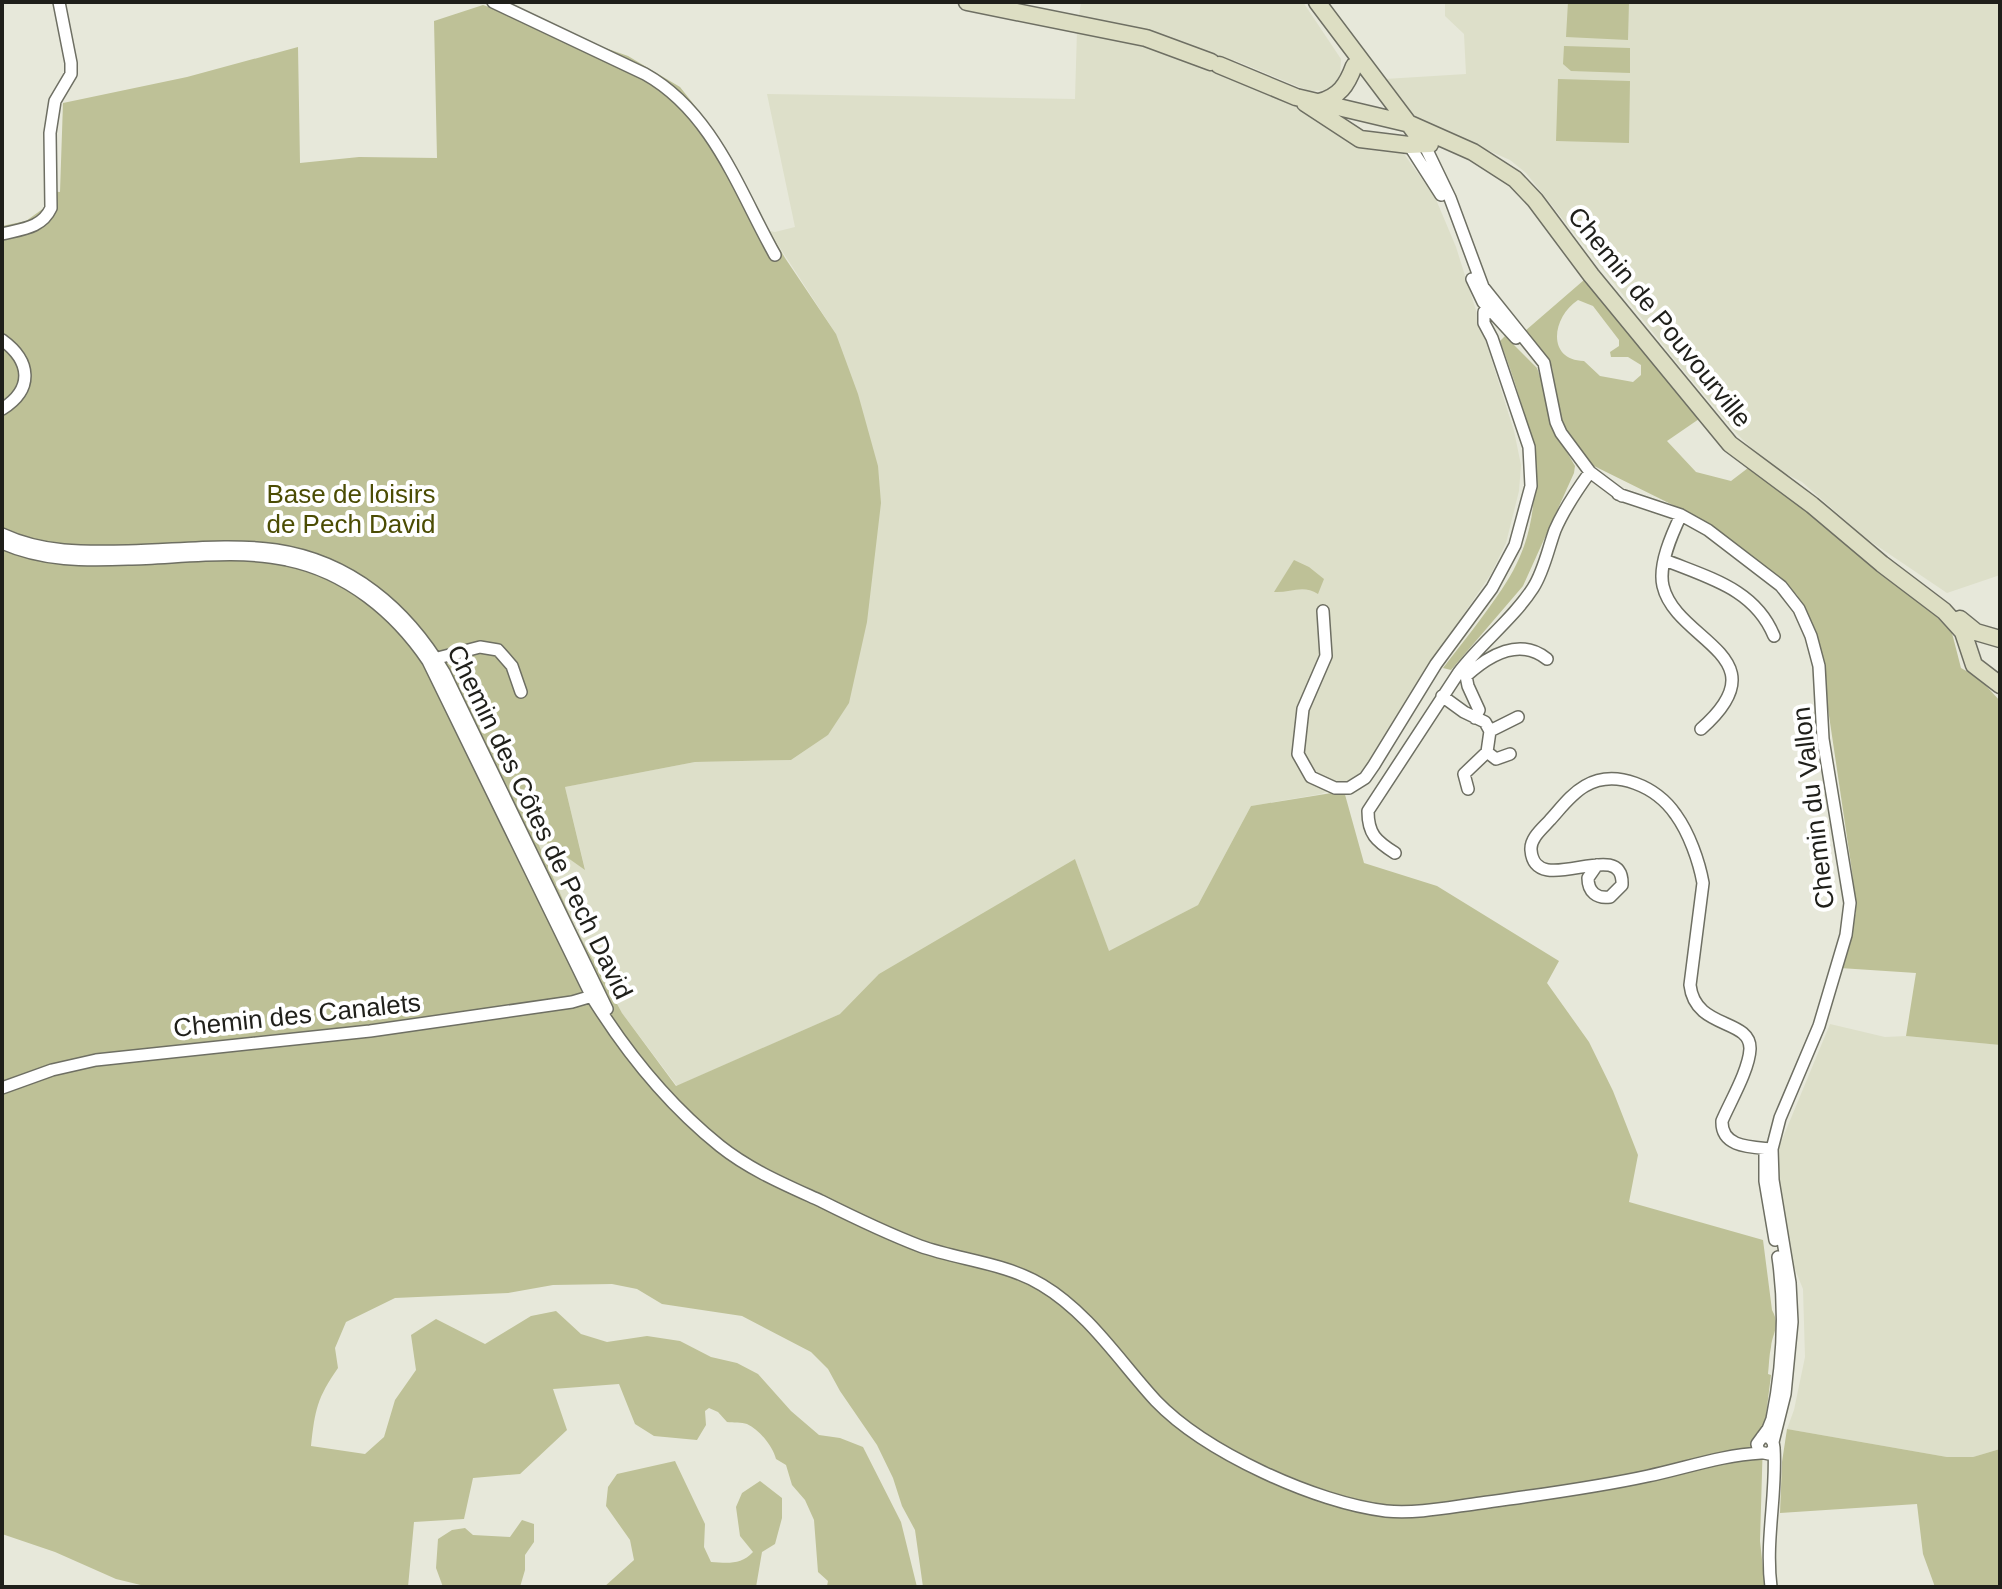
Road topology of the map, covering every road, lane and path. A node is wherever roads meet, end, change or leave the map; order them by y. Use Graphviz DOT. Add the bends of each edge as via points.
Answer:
graph roads {
  1 [pos="59,2"];
  2 [pos="493,2"];
  3 [pos="967,2"];
  4 [pos="1317,2"];
  5 [pos="1014,7"];
  6 [pos="1347,44"];
  7 [pos="1354,66"];
  8 [pos="1296,97"];
  9 [pos="1319,102"];
  10 [pos="1392,120"];
  11 [pos="1410,124"];
  12 [pos="1452,144"];
  13 [pos="1416,145"];
  14 [pos="2,234"];
  15 [pos="775,255"];
  16 [pos="1496,311"];
  17 [pos="2,340"];
  18 [pos="2,409"];
  19 [pos="1590,472"];
  20 [pos="1680,519"];
  21 [pos="2,534"];
  22 [pos="2,543"];
  23 [pos="1665,560"];
  24 [pos="1908,583"];
  25 [pos="1323,611"];
  26 [pos="1774,636"];
  27 [pos="1992,637"];
  28 [pos="1970,650"];
  29 [pos="431,659"];
  30 [pos="1547,659"];
  31 [pos="1992,669"];
  32 [pos="2000,685"];
  33 [pos="521,692"];
  34 [pos="1442,696"];
  35 [pos="1518,717"];
  36 [pos="1475,718"];
  37 [pos="1701,729"];
  38 [pos="1490,731"];
  39 [pos="1487,752"];
  40 [pos="1510,754"];
  41 [pos="1468,789"];
  42 [pos="1395,853"];
  43 [pos="1597,865"];
  44 [pos="1568,870"];
  45 [pos="1588,884"];
  46 [pos="596,996"];
  47 [pos="2,1088"];
  48 [pos="1769,1149"];
  49 [pos="1765,1446"];
  50 [pos="1771,1587"];
  1 -- 14 [label="street" via="71,74 55,101 50,133 51,208 40,223"];
  2 -- 15 [label="street" via="645,74 674,94 723,155"];
  3 -- 5 [label="street"];
  4 -- 6 [label="street"];
  5 -- 8 [label="street" via="1146,38"];
  6 -- 7 [label="street"];
  6 -- 11 [label="street"];
  7 -- 9 [label="street" via="1341,92"];
  7 -- 10 [label="street"];
  8 -- 9 [label="street, Chemin de Pouvourville"];
  8 -- 13 [label="street, Chemin de Pouvourville" via="1360,139"];
  9 -- 10 [label="street, Chemin de Pouvourville"];
  10 -- 11 [label="street, Chemin de Pouvourville"];
  10 -- 13 [label="street"];
  11 -- 12 [label="street, Chemin de Pouvourville"];
  11 -- 13 [label="street"];
  12 -- 13 [label="street, Chemin de Pouvourville"];
  12 -- 24 [label="street, Chemin de Pouvourville" via="1501,168 1525,189 1730,444"];
  13 -- 16 [label="street, Chemin du Vallon" via="1443,199 1477,293"];
  16 -- 19 [label="street, Chemin du Vallon" via="1538,353 1556,422"];
  16 -- 25 [label="street" via="1484,312 1484,323 1529,447 1531,486 1515,545 1374,765 1349,788 1311,777 1298,754 1303,709 1326,656"];
  17 -- 18 [label="street" via="16,350 25,378 22,391"];
  19 -- 20 [label="street, Chemin du Vallon" via="1634,504"];
  19 -- 34 [label="street" via="1568,504 1536,585 1472,654"];
  20 -- 23 [label="street"];
  20 -- 48 [label="street, Chemin du Vallon" via="1720,538 1781,586 1799,609 1819,666 1825,754 1849,889 1849,917 1813,1043"];
  21 -- 29 [label="street, Chemin des Côtes de Pech David" via="75,552 253,548 301,555 371,588 408,621"];
  22 -- 29 [label="street, Chemin des Côtes de Pech David" via="73,560 289,560 359,591 385,610"];
  23 -- 26 [label="street" via="1745,596"];
  23 -- 37 [label="street" via="1667,598 1719,651 1730,674 1729,696"];
  24 -- 27 [label="street, Chemin de Pouvourville" via="1944,603 1968,627"];
  24 -- 28 [label="street, Chemin de Pouvourville" via="1953,621"];
  27 -- 28 [label="street, Chemin de Pouvourville" via="1976,639"];
  28 -- 31 [label="street, Chemin de Pouvourville" via="1972,662"];
  29 -- 33 [label="street" via="480,647 498,650 508,658"];
  29 -- 46 [label="street, Chemin des Côtes de Pech David"];
  30 -- 36 [label="street" via="1535,649 1519,647 1476,667 1466,676 1479,710"];
  31 -- 32 [label="street, Chemin de Pouvourville"];
  34 -- 36 [label="street"];
  34 -- 42 [label="street" via="1368,811 1375,840"];
  35 -- 38 [label="street"];
  36 -- 38 [label="street"];
  38 -- 39 [label="street"];
  39 -- 40 [label="street" via="1496,759"];
  39 -- 41 [label="street" via="1464,774"];
  43 -- 44 [label="street"];
  43 -- 45 [label="street"];
  43 -- 45 [label="street" via="1618,869 1619,890 1598,897"];
  44 -- 45 [label="street"];
  44 -- 48 [label="street" via="1539,866 1532,843 1587,784 1624,779 1653,793 1678,817 1703,883 1692,997 1711,1018 1747,1036 1750,1045 1722,1128 1733,1142"];
  46 -- 47 [label="street, Chemin des Canalets" via="370,1031 96,1060"];
  46 -- 49 [label="street, Chemin des Côtes de Pech David" via="655,1083 697,1126 747,1165 899,1237 1042,1285 1071,1307 1159,1404 1192,1431 1287,1482 1369,1508 1408,1511 1610,1484"];
  48 -- 49 [label="street, Chemin du Vallon" via="1792,1304 1785,1394"];
  49 -- 50 [label="street" via="1773,1475"];
}
